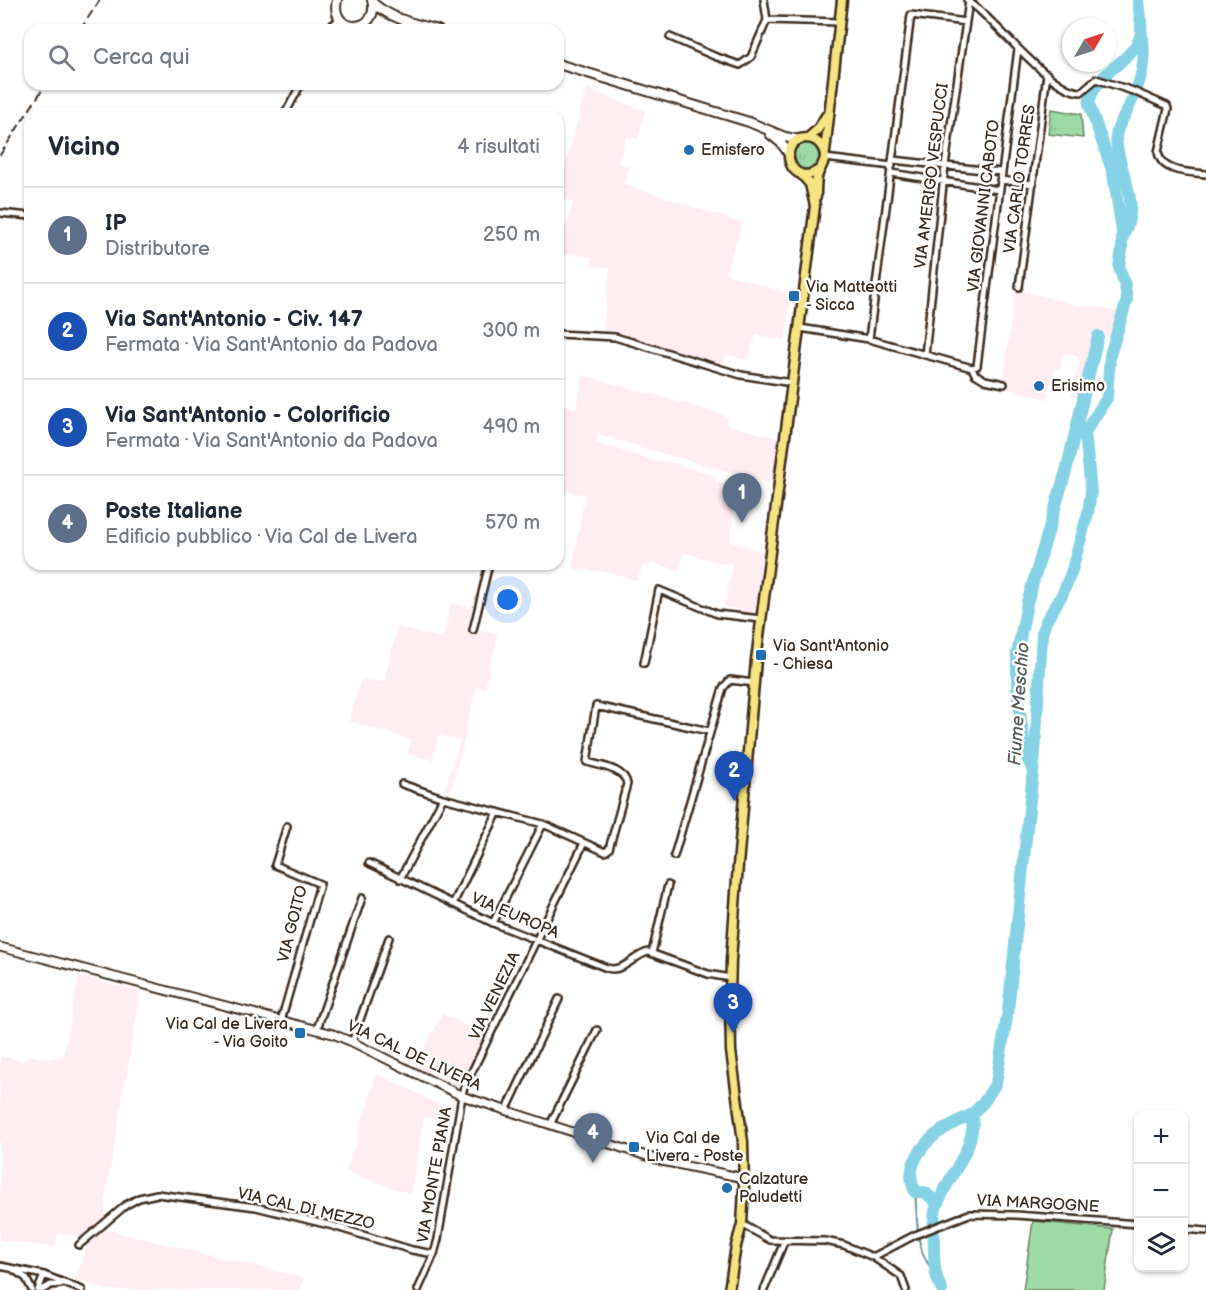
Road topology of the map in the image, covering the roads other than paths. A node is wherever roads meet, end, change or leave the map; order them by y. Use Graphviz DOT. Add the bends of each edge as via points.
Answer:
graph roads {
  1 [pos="328,0"];
  2 [pos="764,0"];
  3 [pos="842,0"];
  4 [pos="967,1"];
  5 [pos="373,2"];
  6 [pos="336,4"];
  7 [pos="340,19"];
  8 [pos="369,19"];
  9 [pos="399,19"];
  10 [pos="767,20"];
  11 [pos="839,22"];
  12 [pos="966,22"];
  13 [pos="334,24"];
  14 [pos="347,24"];
  15 [pos="363,24"];
  16 [pos="417,24"];
  17 [pos="670,37"];
  18 [pos="1018,49"];
  19 [pos="564,66"];
  20 [pos="1047,74"];
  21 [pos="297,90"];
  22 [pos="288,108"];
  23 [pos="828,113"];
  24 [pos="759,126"];
  25 [pos="804,139"];
  26 [pos="789,154"];
  27 [pos="825,155"];
  28 [pos="892,163"];
  29 [pos="945,166"];
  30 [pos="820,170"];
  31 [pos="1001,172"];
  32 [pos="891,173"];
  33 [pos="801,174"];
  34 [pos="1206,174"];
  35 [pos="1000,180"];
  36 [pos="944,182"];
  37 [pos="1032,184"];
  38 [pos="999,190"];
  39 [pos="815,203"];
  40 [pos="0,213"];
  41 [pos="24,215"];
  42 [pos="1019,286"];
  43 [pos="800,328"];
  44 [pos="564,334"];
  45 [pos="868,339"];
  46 [pos="925,355"];
  47 [pos="975,367"];
  48 [pos="792,383"];
  49 [pos="1004,384"];
  50 [pos="488,570"];
  51 [pos="761,619"];
  52 [pos="473,630"];
  53 [pos="645,663"];
  54 [pos="754,683"];
  55 [pos="709,731"];
  56 [pos="402,784"];
  57 [pos="443,798"];
  58 [pos="498,812"];
  59 [pos="543,824"];
  60 [pos="287,826"];
  61 [pos="584,843"];
  62 [pos="674,856"];
  63 [pos="369,863"];
  64 [pos="400,879"];
  65 [pos="668,885"];
  66 [pos="362,897"];
  67 [pos="453,904"];
  68 [pos="494,923"];
  69 [pos="390,938"];
  70 [pos="536,940"];
  71 [pos="0,947"];
  72 [pos="652,953"];
  73 [pos="730,978"];
  74 [pos="559,999"];
  75 [pos="281,1021"];
  76 [pos="317,1029"];
  77 [pos="597,1030"];
  78 [pos="352,1042"];
  79 [pos="462,1096"];
  80 [pos="506,1111"];
  81 [pos="550,1125"];
  82 [pos="744,1178"];
  83 [pos="742,1224"];
  84 [pos="1134,1224"];
  85 [pos="1188,1229"];
  86 [pos="1206,1231"];
  87 [pos="784,1242"];
  88 [pos="79,1245"];
  89 [pos="434,1254"];
  90 [pos="873,1257"];
  91 [pos="1,1266"];
  92 [pos="44,1275"];
  93 [pos="66,1284"];
  94 [pos="32,1290"];
  95 [pos="40,1290"];
  96 [pos="82,1290"];
  97 [pos="418,1290"];
  98 [pos="729,1290"];
  99 [pos="764,1290"];
  100 [pos="906,1290"];
  1 -- 6 [label="main road"];
  2 -- 10 [label="street"];
  3 -- 11 [label="main road"];
  4 -- 12 [label="street, VIA AMERIGO VESPUCCI"];
  4 -- 18 [label="street"];
  5 -- 8 [label="main road"];
  5 -- 9 [label="main road"];
  6 -- 7 [label="main road"];
  7 -- 13 [label="street"];
  7 -- 14 [label="main road"];
  8 -- 9 [label="main road"];
  8 -- 15 [label="main road"];
  9 -- 16 [label="main road"];
  10 -- 11 [label="street"];
  10 -- 17 [label="street" via="751,57 741,65"];
  11 -- 23 [label="main road"];
  12 -- 28 [label="street" via="911,15"];
  12 -- 29 [label="street, VIA AMERIGO VESPUCCI"];
  18 -- 20 [label="street"];
  18 -- 31 [label="street, VIA GIOVANNI CABOTO"];
  19 -- 24 [label="main road"];
  20 -- 34 [label="street" via="1073,92 1081,92 1096,79 1167,106 1158,157 1174,170"];
  20 -- 37 [label="street, VIA CARLO TORRES"];
  21 -- 22 [label="street"];
  23 -- 25 [label="main road" via="819,129"];
  23 -- 27 [label="main road"];
  24 -- 25 [label="main road" via="785,137"];
  24 -- 26 [label="main road"];
  25 -- 26 [label="main road" via="792,146"];
  25 -- 27 [label="main road" via="819,142"];
  26 -- 33 [label="main road" via="790,165"];
  27 -- 28 [label="street"];
  27 -- 30 [label="main road"];
  28 -- 29 [label="street"];
  28 -- 32 [label="street"];
  29 -- 31 [label="street"];
  29 -- 36 [label="street, VIA AMERIGO VESPUCCI"];
  30 -- 33 [label="main road"];
  30 -- 39 [label="main road"];
  31 -- 35 [label="street, VIA GIOVANNI CABOTO"];
  32 -- 36 [label="street"];
  32 -- 45 [label="street"];
  33 -- 39 [label="main road" via="810,184"];
  35 -- 37 [label="street"];
  35 -- 38 [label="street, VIA GIOVANNI CABOTO"];
  36 -- 38 [label="street"];
  36 -- 46 [label="street, VIA AMERIGO VESPUCCI"];
  37 -- 42 [label="street, VIA CARLO TORRES"];
  38 -- 47 [label="street, VIA GIOVANNI CABOTO"];
  39 -- 43 [label="main road"];
  40 -- 41 [label="street"];
  43 -- 45 [label="street"];
  43 -- 48 [label="main road"];
  44 -- 48 [label="street" via="615,337 741,375"];
  45 -- 46 [label="street"];
  46 -- 47 [label="street"];
  47 -- 49 [label="street" via="975,374 985,380"];
  48 -- 51 [label="main road"];
  50 -- 52 [label="street"];
  51 -- 53 [label="street" via="717,614 659,590"];
  51 -- 54 [label="main road"];
  54 -- 55 [label="street" via="733,680 725,684"];
  54 -- 73 [label="main road"];
  55 -- 61 [label="street" via="596,706 587,762 622,773 627,780 609,849 605,852"];
  55 -- 62 [label="street"];
  56 -- 57 [label="street"];
  57 -- 58 [label="street"];
  57 -- 64 [label="street"];
  58 -- 59 [label="street"];
  58 -- 67 [label="street"];
  59 -- 61 [label="street"];
  59 -- 68 [label="street"];
  60 -- 75 [label="street, VIA GOITO" via="275,865 320,884"];
  61 -- 70 [label="street, VIA VENEZIA"];
  63 -- 64 [label="street, VIA EUROPA"];
  64 -- 67 [label="street, VIA EUROPA"];
  65 -- 72 [label="street"];
  66 -- 76 [label="street"];
  67 -- 68 [label="street, VIA EUROPA"];
  68 -- 70 [label="street, VIA EUROPA"];
  69 -- 78 [label="street"];
  70 -- 72 [label="street, VIA EUROPA" via="611,969"];
  70 -- 79 [label="street, VIA VENEZIA"];
  71 -- 75 [label="street, VIA CAL DE LIVERA"];
  72 -- 73 [label="street" via="708,975"];
  73 -- 82 [label="main road" via="731,1051"];
  74 -- 80 [label="street"];
  75 -- 76 [label="street, VIA CAL DE LIVERA"];
  76 -- 78 [label="street, VIA CAL DE LIVERA"];
  77 -- 81 [label="street"];
  78 -- 79 [label="street, VIA CAL DE LIVERA"];
  79 -- 80 [label="street, VIA CAL DE LIVERA"];
  79 -- 89 [label="street, VIA MONTE PIANA"];
  80 -- 81 [label="street, VIA CAL DE LIVERA"];
  81 -- 82 [label="street, VIA CAL DE LIVERA" via="680,1166"];
  82 -- 83 [label="main road"];
  83 -- 87 [label="street" via="770,1240"];
  83 -- 98 [label="main road"];
  84 -- 90 [label="street, VIA MARGOGNE" via="969,1214 917,1234"];
  85 -- 86 [label="street"];
  87 -- 90 [label="street" via="825,1241"];
  87 -- 99 [label="street"];
  88 -- 89 [label="street, VIA CAL DI MEZZO" via="126,1205 156,1194 256,1208"];
  89 -- 97 [label="street, VIA MONTE PIANA"];
  90 -- 100 [label="street" via="901,1276"];
  91 -- 92 [label="street"];
  91 -- 94 [label="street" via="22,1274"];
  92 -- 93 [label="street"];
  92 -- 95 [label="street"];
  93 -- 95 [label="street"];
  93 -- 96 [label="street"];
}
